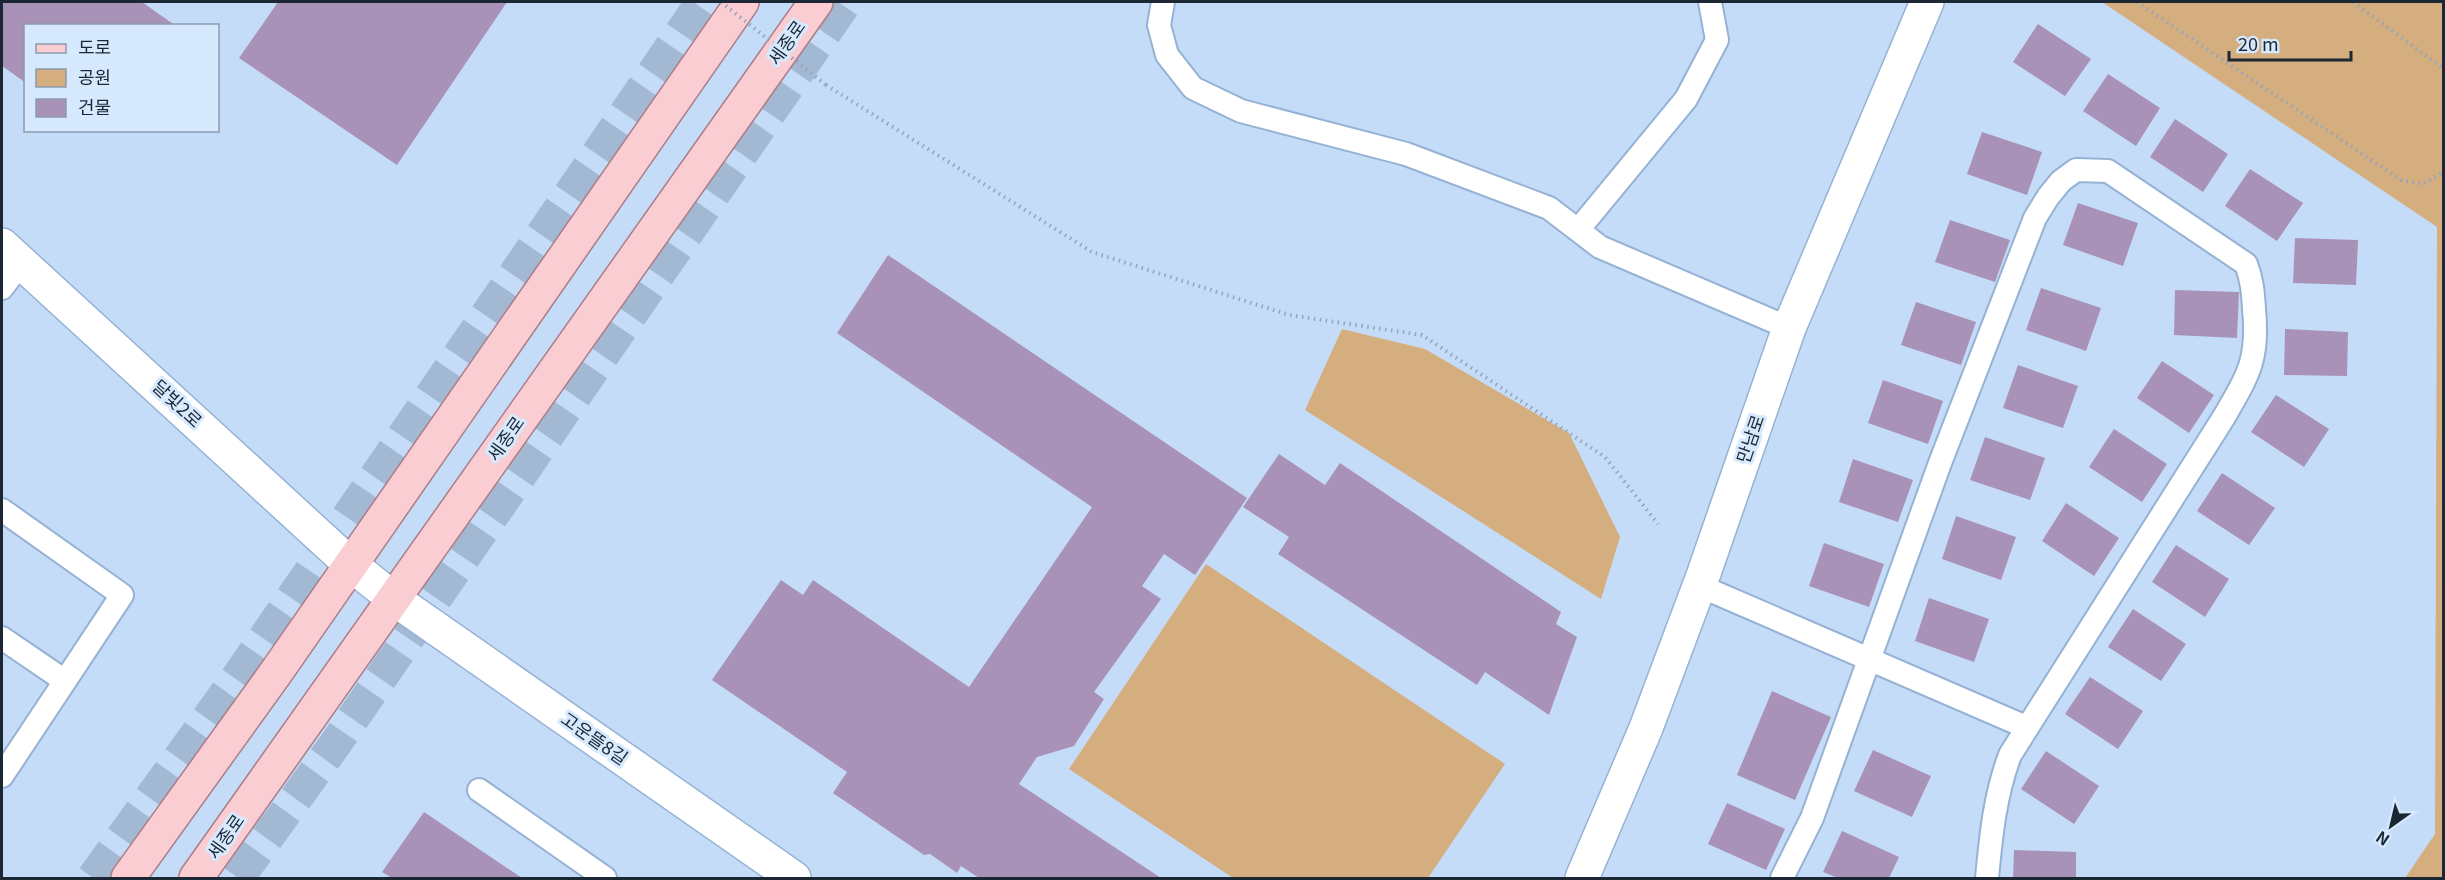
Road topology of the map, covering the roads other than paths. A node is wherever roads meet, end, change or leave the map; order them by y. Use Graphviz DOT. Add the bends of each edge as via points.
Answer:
graph roads {
  1 [pos="742,2"];
  2 [pos="816,2"];
  3 [pos="1163,2"];
  4 [pos="1710,2"];
  5 [pos="1927,2"];
  6 [pos="1578,230"];
  7 [pos="11,254"];
  8 [pos="2,288"];
  9 [pos="1789,328"];
  10 [pos="5,520"];
  11 [pos="350,564"];
  12 [pos="1700,586"];
  13 [pos="394,599"];
  14 [pos="2,638"];
  15 [pos="1869,659"];
  16 [pos="65,681"];
  17 [pos="2026,727"];
  18 [pos="2,776"];
  19 [pos="479,790"];
  20 [pos="128,879"];
  21 [pos="196,879"];
  22 [pos="605,879"];
  23 [pos="794,879"];
  24 [pos="1582,879"];
  25 [pos="1782,879"];
  26 [pos="1987,879"];
  1 -- 11 [label="main road"];
  2 -- 13 [label="main road, 세종로"];
  3 -- 6 [label="lane" via="1159,25 1167,55 1193,88 1241,111 1406,154 1549,208"];
  4 -- 6 [label="lane" via="1717,40 1686,99"];
  5 -- 9 [label="street, 만남로"];
  6 -- 9 [label="lane" via="1600,247"];
  7 -- 8 [label="lane"];
  7 -- 11 [label="street, 달빛2로"];
  9 -- 12 [label="street, 만남로"];
  10 -- 16 [label="lane" via="122,595"];
  11 -- 13 [label="street, 달빛2로"];
  11 -- 20 [label="main road"];
  12 -- 15 [label="lane"];
  12 -- 24 [label="street, 만남로"];
  13 -- 21 [label="main road, 세종로"];
  13 -- 23 [label="street, 고운뜰8길"];
  14 -- 16 [label="lane"];
  15 -- 17 [label="lane"];
  15 -- 17 [label="lane" via="1940,463 2036,218 2061,181 2076,170 2108,171 2246,264 2253,287 2256,350 2223,417"];
  15 -- 25 [label="lane" via="1812,818"];
  16 -- 18 [label="lane"];
  17 -- 26 [label="lane" via="2000,781"];
  19 -- 22 [label="lane"];
}
